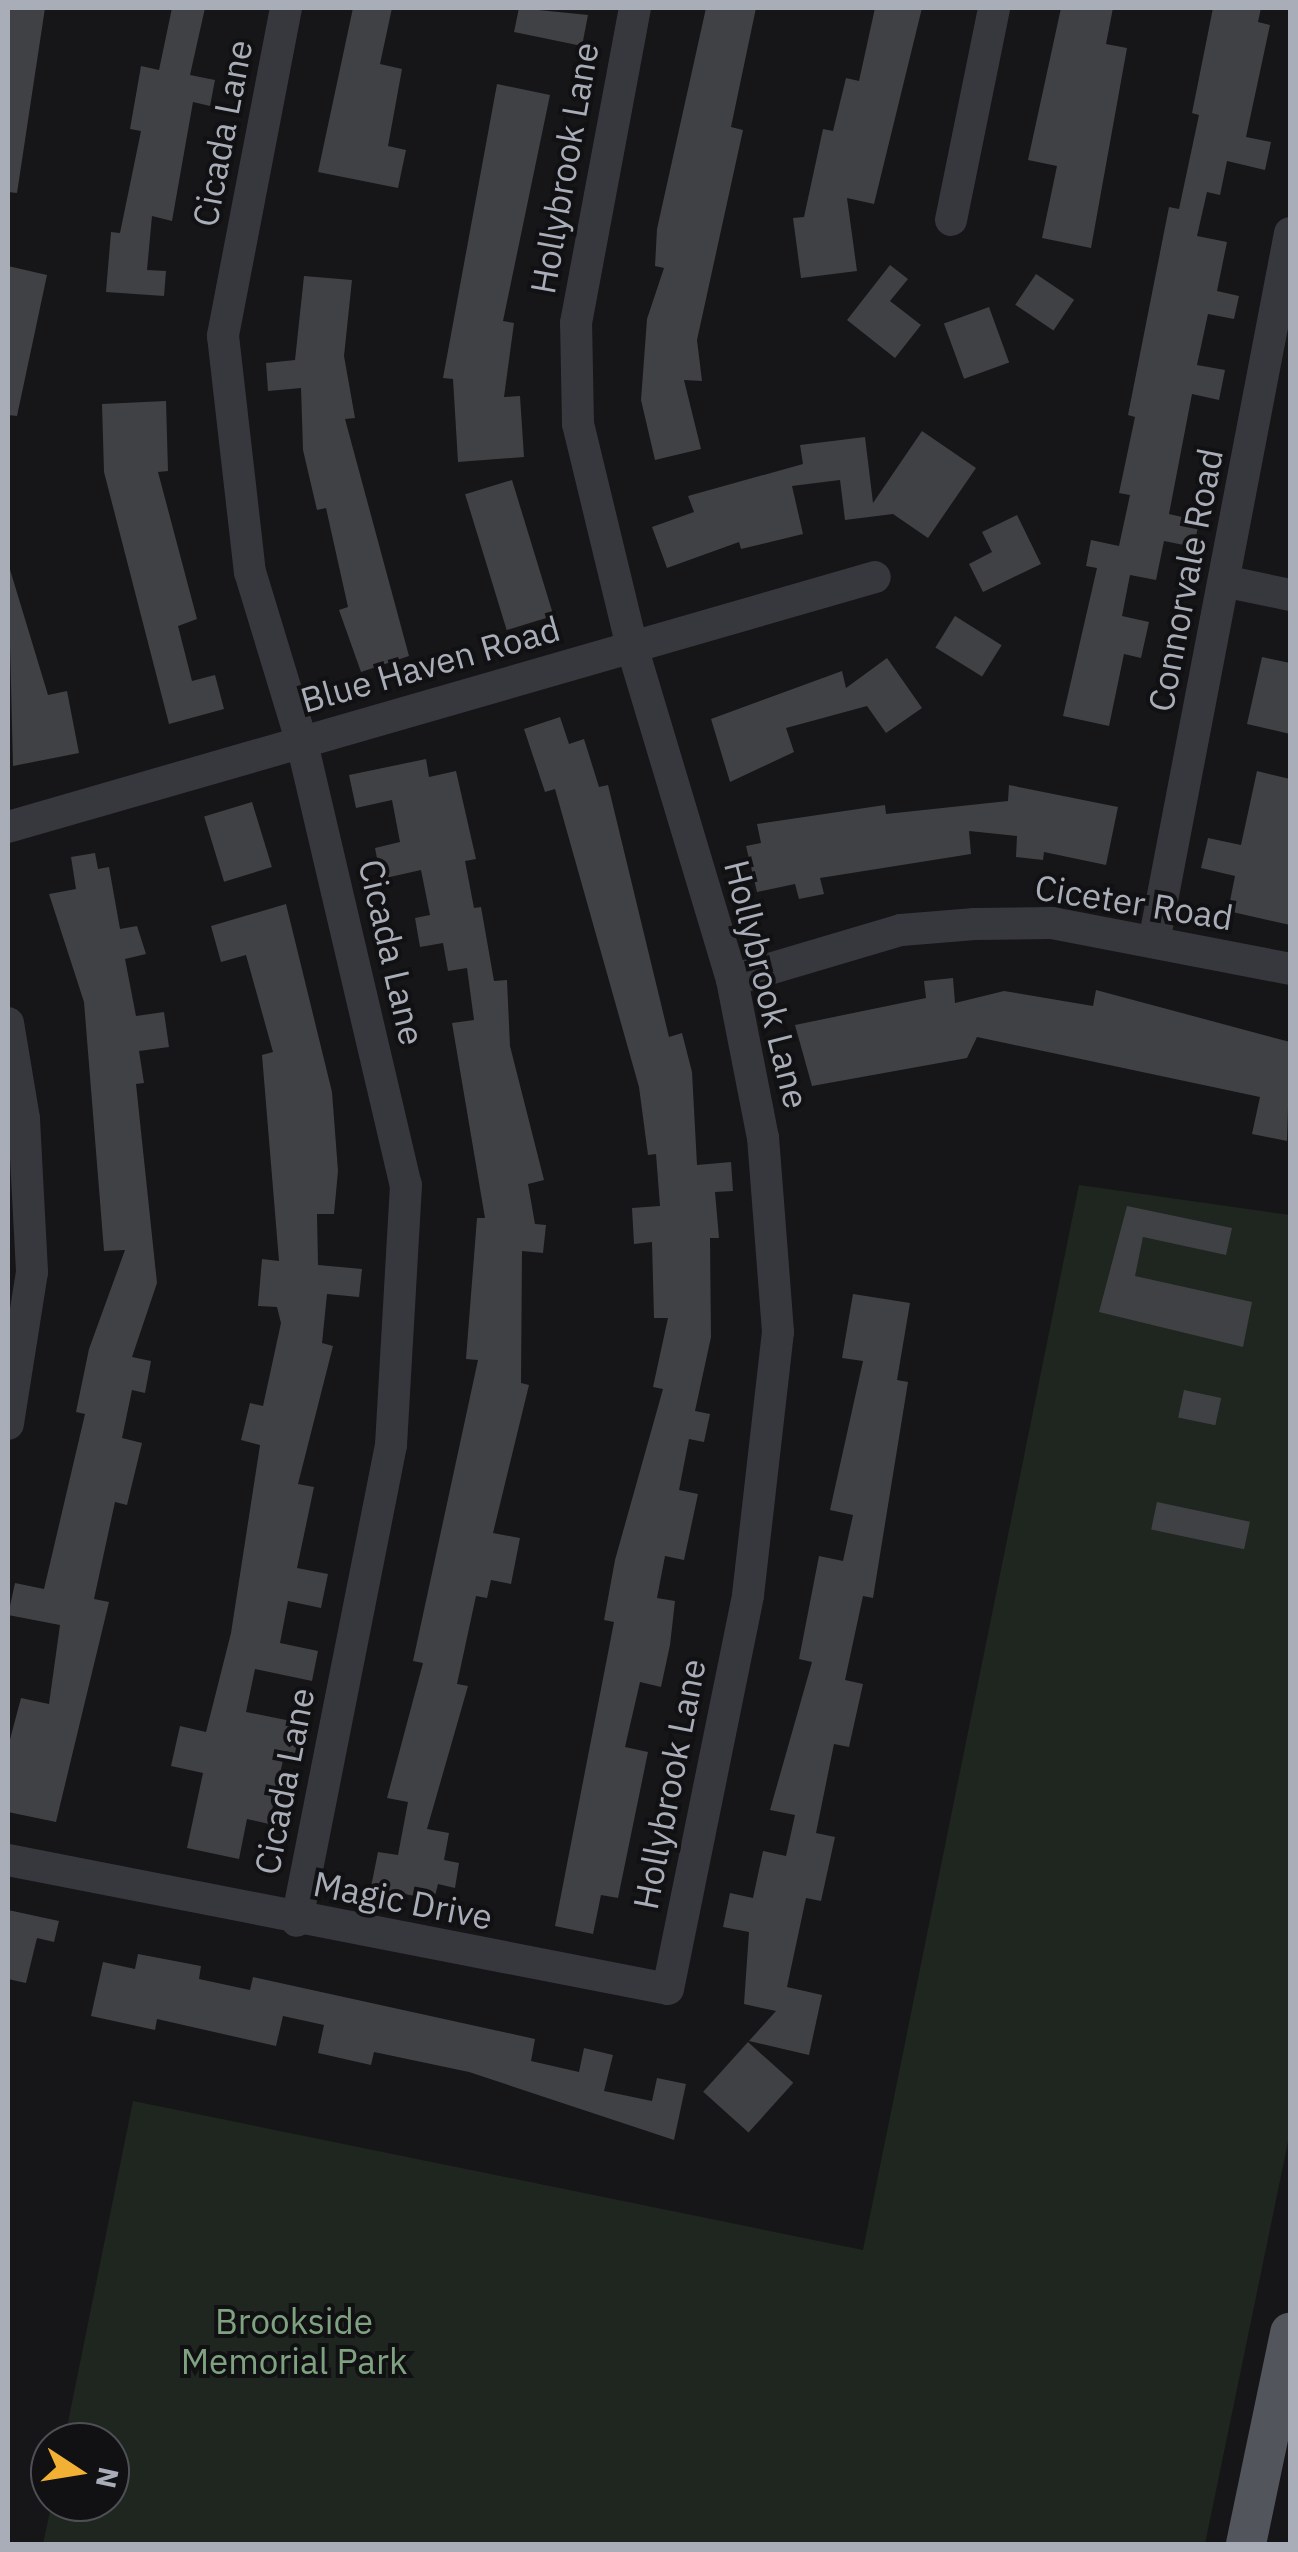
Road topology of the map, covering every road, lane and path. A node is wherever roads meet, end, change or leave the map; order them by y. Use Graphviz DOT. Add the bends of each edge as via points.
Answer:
graph roads {
  1 [pos="286,8"];
  2 [pos="634,8"];
  3 [pos="994,8"];
  4 [pos="951,220"];
  5 [pos="1290,236"];
  6 [pos="875,577"];
  7 [pos="1228,582"];
  8 [pos="1290,595"];
  9 [pos="632,647"];
  10 [pos="302,742"];
  11 [pos="8,827"];
  12 [pos="1154,942"];
  13 [pos="1290,969"];
  14 [pos="732,980"];
  15 [pos="8,1023"];
  16 [pos="16,1119"];
  17 [pos="8,1424"];
  18 [pos="8,1860"];
  19 [pos="297,1921"];
  20 [pos="668,1989"];
  21 [pos="1290,2333"];
  22 [pos="1246,2544"];
  1 -- 10 [label="street, Cicada Lane" via="224,336 250,572"];
  2 -- 9 [label="street, Hollybrook Lane" via="576,323 578,424"];
  3 -- 4 [label="street"];
  5 -- 7 [label="street, Connorvale Road"];
  6 -- 9 [label="street, Blue Haven Road"];
  7 -- 8 [label="street"];
  7 -- 12 [label="street, Connorvale Road"];
  9 -- 10 [label="street, Blue Haven Road"];
  9 -- 14 [label="street, Hollybrook Lane"];
  10 -- 11 [label="street, Blue Haven Road"];
  10 -- 19 [label="street, Cicada Lane" via="406,1185 390,1445"];
  12 -- 13 [label="street, Ciceter Road"];
  12 -- 14 [label="street, Ciceter Road" via="1052,924 901,930"];
  14 -- 20 [label="street, Hollybrook Lane" via="763,1138 774,1400 748,1595"];
  15 -- 16 [label="street"];
  16 -- 17 [label="street" via="32,1272"];
  18 -- 19 [label="street, Magic Drive"];
  19 -- 20 [label="street, Magic Drive"];
  21 -- 22 [label="main road"];
}
